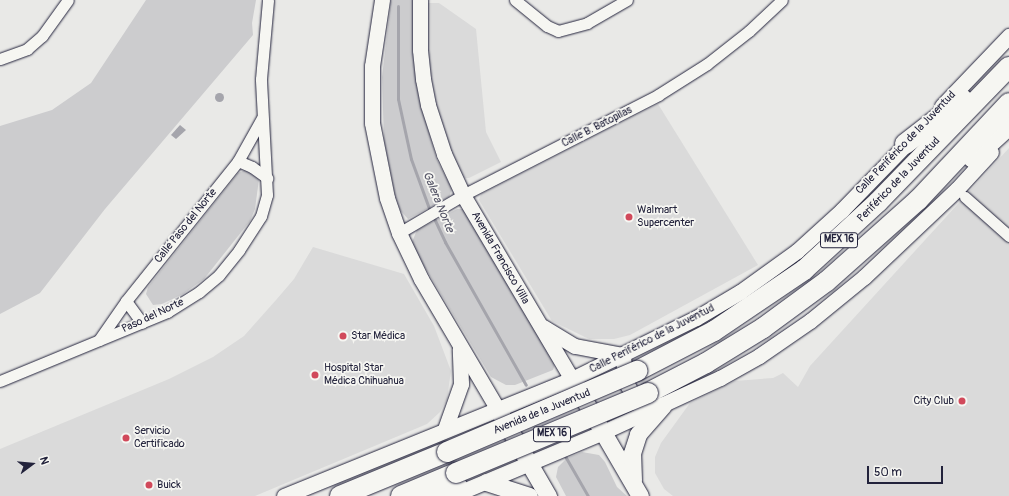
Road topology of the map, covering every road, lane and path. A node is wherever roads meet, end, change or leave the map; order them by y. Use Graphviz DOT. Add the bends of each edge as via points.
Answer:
graph roads {
  1 [pos="68,0"];
  2 [pos="268,0"];
  3 [pos="382,0"];
  4 [pos="420,0"];
  5 [pos="515,0"];
  6 [pos="627,0"];
  7 [pos="782,0"];
  8 [pos="1009,36"];
  9 [pos="0,59"];
  10 [pos="1009,63"];
  11 [pos="1009,67"];
  12 [pos="1009,103"];
  13 [pos="263,117"];
  14 [pos="1009,125"];
  15 [pos="1009,132"];
  16 [pos="905,144"];
  17 [pos="238,161"];
  18 [pos="267,178"];
  19 [pos="463,195"];
  20 [pos="965,197"];
  21 [pos="918,200"];
  22 [pos="399,233"];
  23 [pos="1009,236"];
  24 [pos="126,301"];
  25 [pos="142,323"];
  26 [pos="539,324"];
  27 [pos="99,340"];
  28 [pos="460,346"];
  29 [pos="623,355"];
  30 [pos="637,371"];
  31 [pos="572,379"];
  32 [pos="0,381"];
  33 [pos="653,403"];
  34 [pos="497,408"];
  35 [pos="445,429"];
  36 [pos="603,432"];
  37 [pos="391,451"];
  38 [pos="529,464"];
  39 [pos="486,482"];
  40 [pos="636,489"];
  41 [pos="284,496"];
  42 [pos="340,496"];
  43 [pos="401,496"];
  44 [pos="428,496"];
  45 [pos="451,496"];
  46 [pos="529,496"];
  47 [pos="548,496"];
  1 -- 9 [label="street" via="42,36 26,49"];
  2 -- 13 [label="street" via="261,79"];
  3 -- 22 [label="main road" via="372,66 372,123 381,170"];
  4 -- 19 [label="main road, Avenida Francisco Villa" via="420,50 428,105 444,154"];
  5 -- 6 [label="street" via="547,26 565,31 587,23"];
  7 -- 19 [label="street, Calle B. Batopilas" via="713,60 658,96"];
  8 -- 16 [label="main road, Calle Periférico de la Juventud"];
  10 -- 16 [label="highway"];
  11 -- 30 [label="highway, Periférico de la Juventud / MEX 16" via="878,202 804,270 714,331"];
  12 -- 21 [label="highway, MEX 16"];
  13 -- 17 [label="street, Calle Paso del Norte"];
  13 -- 18 [label="street, Paso del Norte"];
  14 -- 21 [label="highway" via="959,171"];
  15 -- 33 [label="main road" via="957,189 835,302 759,356 720,378"];
  16 -- 29 [label="main road, Calle Periférico de la Juventud" via="842,210 791,256 728,300"];
  17 -- 18 [label="street" via="252,166"];
  17 -- 24 [label="street, Calle Paso del Norte"];
  18 -- 25 [label="street, Paso del Norte" via="267,195 261,216 239,250 218,275 186,301"];
  19 -- 22 [label="street, Calle B. Batopilas"];
  19 -- 26 [label="main road, Avenida Francisco Villa"];
  20 -- 23 [label="street"];
  21 -- 33 [label="highway, MEX 16" via="826,281 763,328 706,363"];
  22 -- 28 [label="main road" via="421,279"];
  24 -- 25 [label="street"];
  24 -- 27 [label="street, Calle Paso del Norte"];
  25 -- 27 [label="street, Paso del Norte"];
  26 -- 29 [label="main road" via="575,346"];
  26 -- 31 [label="main road, Avenida Francisco Villa"];
  27 -- 32 [label="street"];
  28 -- 34 [label="main road"];
  28 -- 35 [label="main road" via="461,384"];
  29 -- 31 [label="main road, Calle Periférico de la Juventud"];
  29 -- 33 [label="main road" via="625,381 637,404"];
  30 -- 42 [label="highway, Avenida de la Juventud / MEX 16, bridge"];
  31 -- 34 [label="main road, Calle Periférico de la Juventud"];
  31 -- 36 [label="main road, Avenida Francisco Villa"];
  33 -- 36 [label="main road"];
  33 -- 40 [label="main road" via="632,453"];
  33 -- 43 [label="highway, Avenida de la Juventud / MEX 16, bridge" via="456,473"];
  34 -- 35 [label="main road, Calle Periférico de la Juventud"];
  34 -- 38 [label="main road"];
  35 -- 37 [label="main road, Calle Periférico de la Juventud"];
  36 -- 38 [label="main road"];
  36 -- 40 [label="main road, Avenida Francisco Villa"];
  37 -- 41 [label="main road, Calle Periférico de la Juventud"];
  37 -- 44 [label="main road" via="401,451 455,430 470,433 478,439 486,454 487,463 483,471 464,482"];
  38 -- 39 [label="main road"];
  38 -- 47 [label="main road"];
  39 -- 45 [label="main road"];
  39 -- 46 [label="main road"];
}
